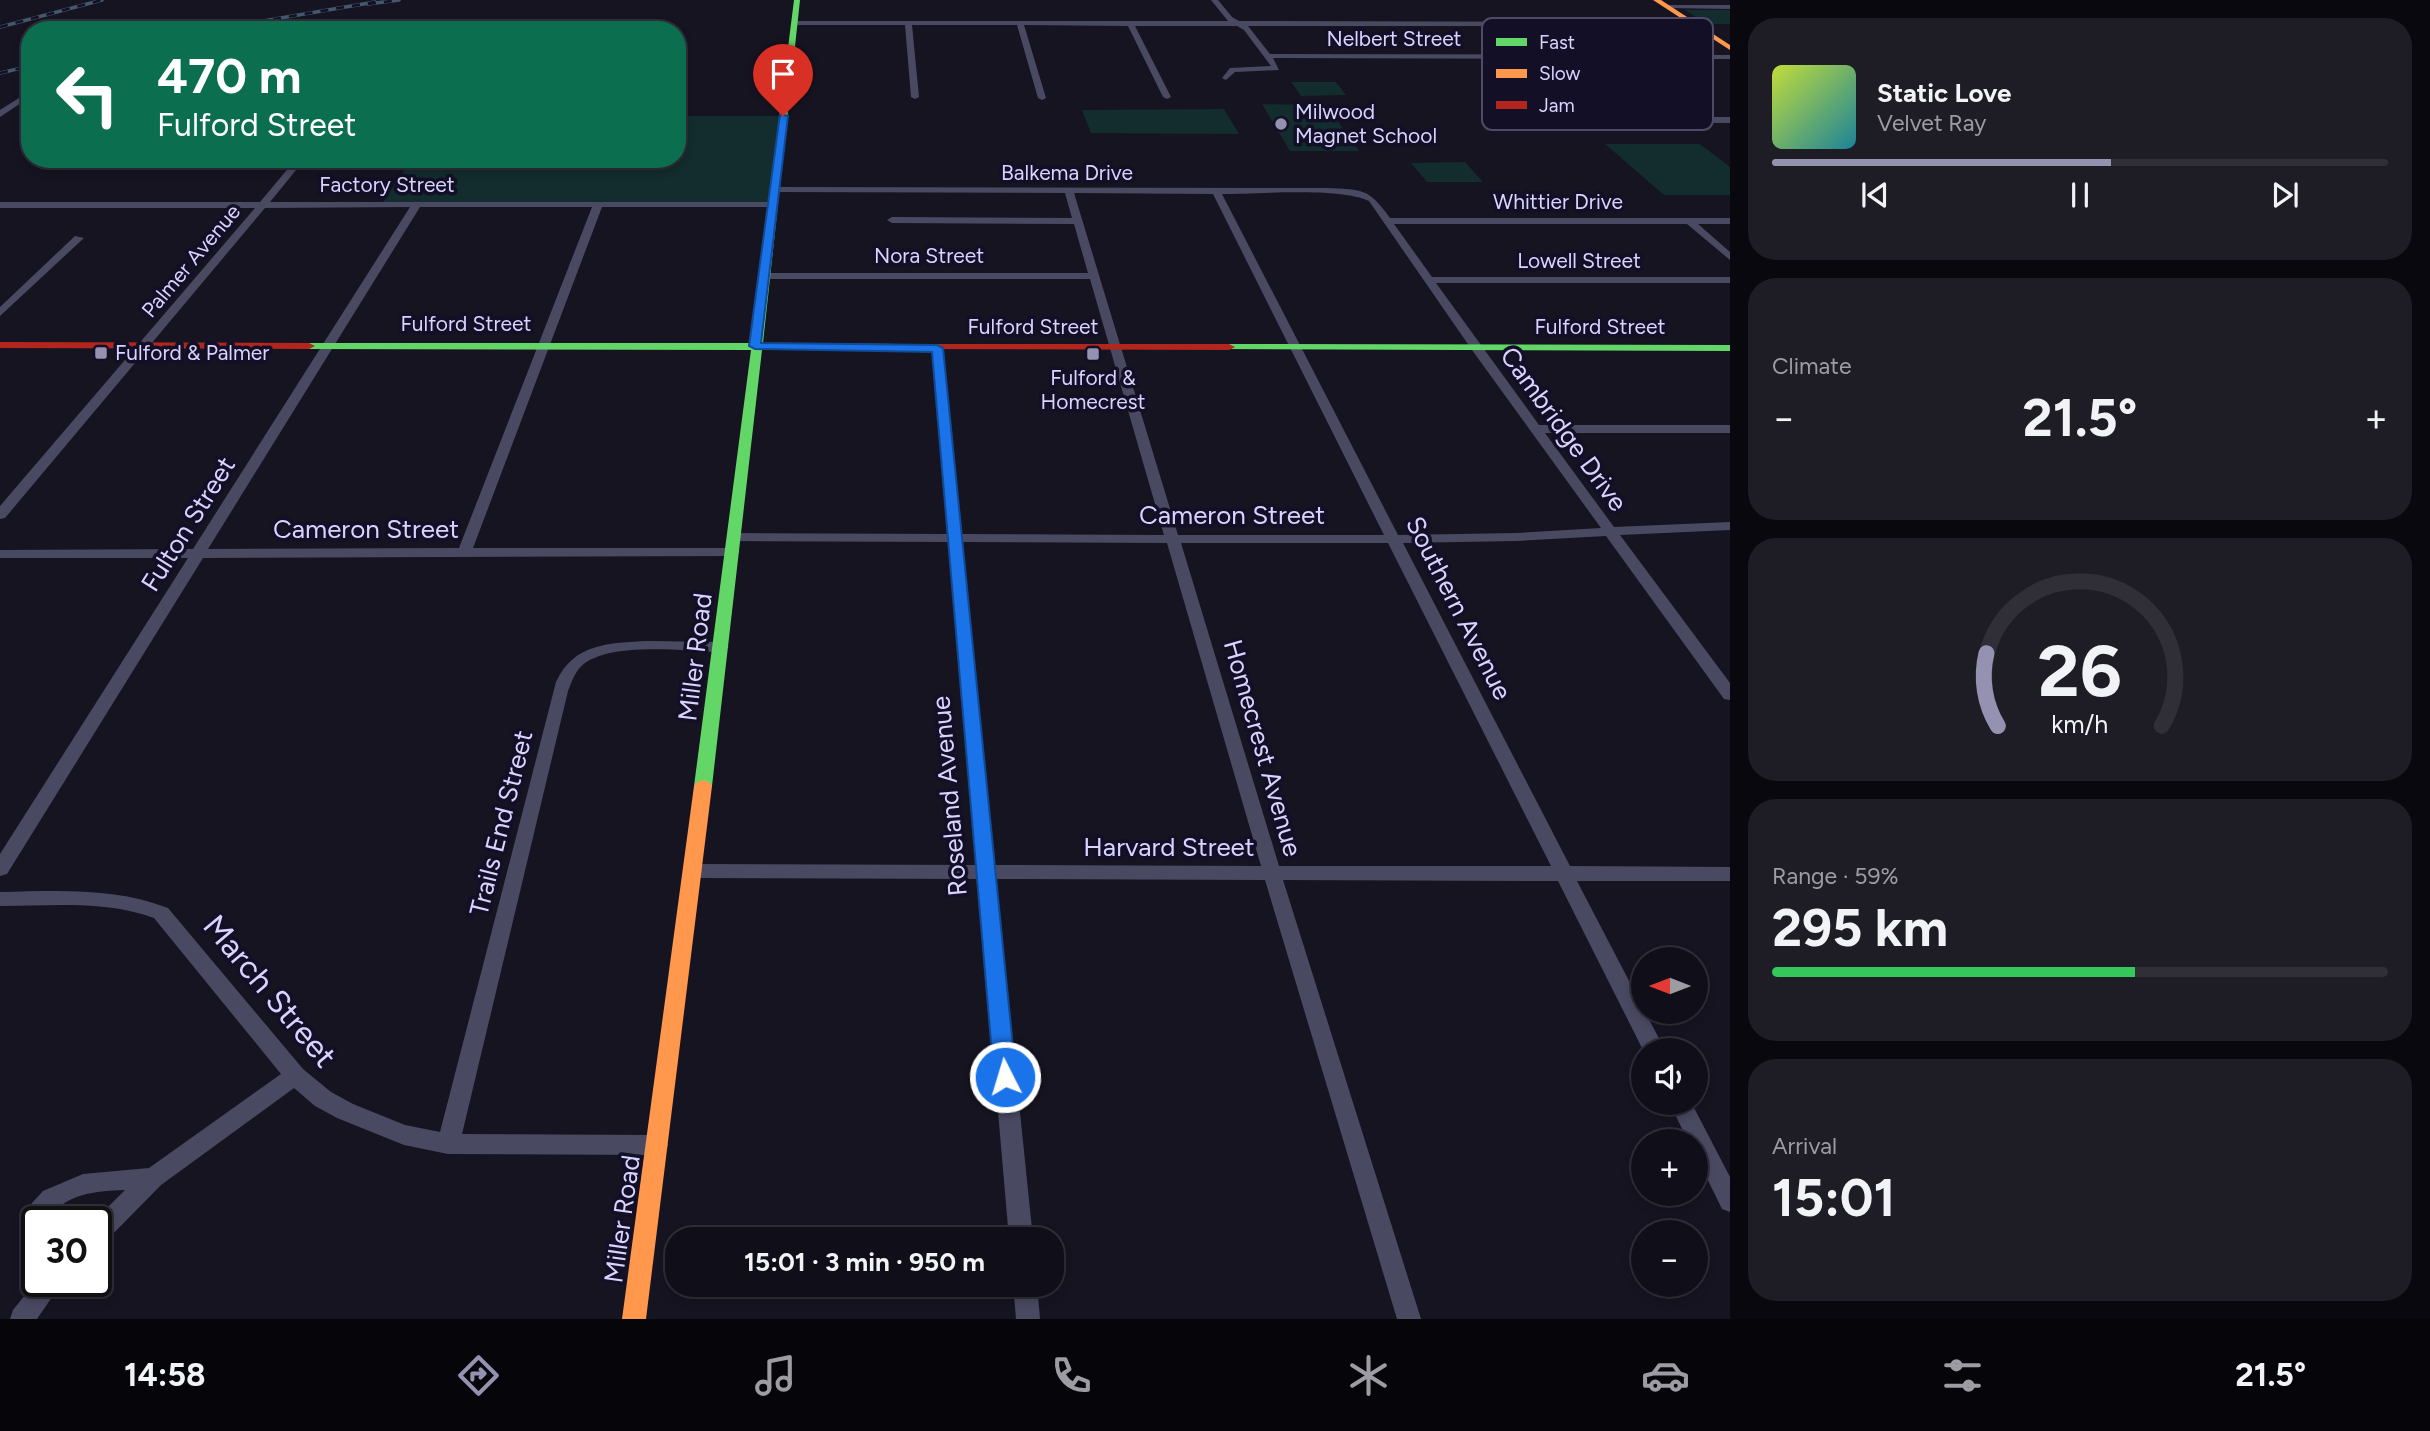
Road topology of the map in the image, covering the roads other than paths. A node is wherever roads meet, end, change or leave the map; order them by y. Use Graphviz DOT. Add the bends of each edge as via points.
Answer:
graph roads {
  1 [pos="797,0"];
  2 [pos="1214,0"];
  3 [pos="1662,3"];
  4 [pos="1730,7"];
  5 [pos="1684,18"];
  6 [pos="795,23"];
  7 [pos="908,23"];
  8 [pos="1020,23"];
  9 [pos="1130,23"];
  10 [pos="1238,23"];
  11 [pos="1482,24"];
  12 [pos="1713,37"];
  13 [pos="1730,48"];
  14 [pos="1268,56"];
  15 [pos="1482,56"];
  16 [pos="1226,78"];
  17 [pos="915,97"];
  18 [pos="1167,97"];
  19 [pos="1042,98"];
  20 [pos="21,99"];
  21 [pos="0,114"];
  22 [pos="294,168"];
  23 [pos="1069,191"];
  24 [pos="1216,191"];
  25 [pos="1359,193"];
  26 [pos="774,197"];
  27 [pos="417,204"];
  28 [pos="598,204"];
  29 [pos="0,205"];
  30 [pos="263,205"];
  31 [pos="891,220"];
  32 [pos="1078,221"];
  33 [pos="1387,221"];
  34 [pos="1689,221"];
  35 [pos="1730,221"];
  36 [pos="79,238"];
  37 [pos="1730,257"];
  38 [pos="764,276"];
  39 [pos="1094,276"];
  40 [pos="1429,280"];
  41 [pos="1730,280"];
  42 [pos="0,313"];
  43 [pos="329,344"];
  44 [pos="0,345"];
  45 [pos="145,345"];
  46 [pos="544,345"];
  47 [pos="755,346"];
  48 [pos="937,348"];
  49 [pos="1116,348"];
  50 [pos="1294,348"];
  51 [pos="1476,348"];
  52 [pos="1730,348"];
  53 [pos="1536,429"];
  54 [pos="1730,429"];
  55 [pos="0,515"];
  56 [pos="1730,527"];
  57 [pos="1611,533"];
  58 [pos="956,539"];
  59 [pos="1174,539"];
  60 [pos="1392,539"];
  61 [pos="733,544"];
  62 [pos="0,554"];
  63 [pos="198,554"];
  64 [pos="464,554"];
  65 [pos="721,647"];
  66 [pos="1730,695"];
  67 [pos="0,869"];
  68 [pos="692,871"];
  69 [pos="986,873"];
  70 [pos="1272,873"];
  71 [pos="1564,873"];
  72 [pos="1730,874"];
  73 [pos="0,899"];
  74 [pos="1648,1038"];
  75 [pos="295,1076"];
  76 [pos="1687,1115"];
  77 [pos="449,1144"];
  78 [pos="657,1144"];
  79 [pos="152,1178"];
  80 [pos="1730,1201"];
  81 [pos="45,1206"];
  82 [pos="112,1219"];
  83 [pos="1020,1227"];
  84 [pos="37,1297"];
  85 [pos="1026,1297"];
  86 [pos="22,1319"];
  87 [pos="634,1319"];
  88 [pos="1028,1319"];
  89 [pos="1409,1319"];
  1 -- 6 [label="street, Miller Road"];
  2 -- 10 [label="street"];
  3 -- 4 [label="street"];
  3 -- 5 [label="street"];
  6 -- 7 [label="street"];
  6 -- 26 [label="street, Miller Road"];
  7 -- 8 [label="street"];
  7 -- 17 [label="street"];
  8 -- 9 [label="street"];
  8 -- 19 [label="street"];
  9 -- 10 [label="street"];
  9 -- 18 [label="street"];
  10 -- 11 [label="street"];
  10 -- 14 [label="street"];
  12 -- 13 [label="street"];
  14 -- 15 [label="street, Nelbert Street"];
  14 -- 16 [label="street" via="1276,69 1233,70"];
  20 -- 21 [label="street"];
  22 -- 30 [label="street, Palmer Avenue"];
  23 -- 24 [label="street, Balkema Drive"];
  23 -- 26 [label="street, Balkema Drive"];
  23 -- 32 [label="street, Homecrest Avenue"];
  24 -- 25 [label="street, Balkema Drive"];
  24 -- 50 [label="street, Southern Avenue"];
  25 -- 33 [label="street, Cambridge Drive" via="1372,199"];
  26 -- 28 [label="street, Factory Street"];
  26 -- 38 [label="street, Miller Road"];
  27 -- 28 [label="street, Factory Street"];
  27 -- 30 [label="street, Factory Street"];
  27 -- 43 [label="street, Fulton Street"];
  28 -- 46 [label="street"];
  29 -- 30 [label="street, Factory Street"];
  30 -- 45 [label="street, Palmer Avenue"];
  31 -- 32 [label="street"];
  32 -- 39 [label="street, Homecrest Avenue"];
  33 -- 34 [label="street, Whittier Drive"];
  33 -- 40 [label="street, Cambridge Drive"];
  34 -- 35 [label="street, Whittier Drive"];
  34 -- 37 [label="street"];
  36 -- 42 [label="street"];
  38 -- 39 [label="street, Nora Street"];
  38 -- 47 [label="street, Miller Road"];
  39 -- 49 [label="street, Homecrest Avenue"];
  40 -- 41 [label="street, Lowell Street"];
  40 -- 51 [label="street, Cambridge Drive"];
  43 -- 45 [label="street, Fulford Street"];
  43 -- 46 [label="street, Fulford Street"];
  43 -- 63 [label="street, Fulton Street"];
  44 -- 45 [label="street, Fulford Street"];
  45 -- 55 [label="street, Palmer Avenue"];
  46 -- 47 [label="street, Fulford Street"];
  46 -- 64 [label="street"];
  47 -- 48 [label="street, Fulford Street"];
  47 -- 61 [label="street, Miller Road"];
  48 -- 49 [label="street, Fulford Street"];
  48 -- 58 [label="street, Roseland Avenue"];
  49 -- 50 [label="street, Fulford Street"];
  49 -- 59 [label="street, Homecrest Avenue"];
  50 -- 51 [label="street, Fulford Street"];
  50 -- 60 [label="street, Southern Avenue"];
  51 -- 52 [label="street, Fulford Street"];
  51 -- 53 [label="street, Cambridge Drive"];
  53 -- 54 [label="street"];
  53 -- 57 [label="street, Cambridge Drive"];
  56 -- 57 [label="street, Cameron Street"];
  57 -- 60 [label="street, Cameron Street"];
  57 -- 66 [label="street, Cambridge Drive"];
  58 -- 59 [label="street, Cameron Street"];
  58 -- 61 [label="street, Cameron Street"];
  58 -- 69 [label="street, Roseland Avenue"];
  59 -- 60 [label="street, Cameron Street"];
  59 -- 70 [label="street, Homecrest Avenue"];
  60 -- 71 [label="street, Southern Avenue"];
  61 -- 64 [label="street, Cameron Street"];
  61 -- 65 [label="street, Miller Road"];
  62 -- 63 [label="street, Cameron Street"];
  63 -- 64 [label="street, Cameron Street"];
  63 -- 67 [label="street, Fulton Street"];
  65 -- 68 [label="street, Miller Road"];
  65 -- 77 [label="street, Trails End Street" via="620,648 593,653 572,667 560,691"];
  68 -- 69 [label="street, Harvard Street"];
  68 -- 78 [label="street, Miller Road"];
  69 -- 70 [label="street, Harvard Street"];
  69 -- 83 [label="street, Roseland Avenue"];
  70 -- 71 [label="street, Harvard Street"];
  70 -- 89 [label="street, Homecrest Avenue"];
  71 -- 72 [label="street, Harvard Street"];
  71 -- 74 [label="street, Southern Avenue"];
  73 -- 75 [label="street, March Street" via="133,903 161,913"];
  75 -- 77 [label="street, March Street" via="345,1111 404,1135"];
  75 -- 79 [label="street"];
  76 -- 80 [label="street"];
  77 -- 78 [label="street, March Street"];
  78 -- 87 [label="street, Miller Road"];
  79 -- 81 [label="street" via="87,1181"];
  79 -- 82 [label="street"];
  84 -- 86 [label="street"];
  85 -- 88 [label="street"];
}
